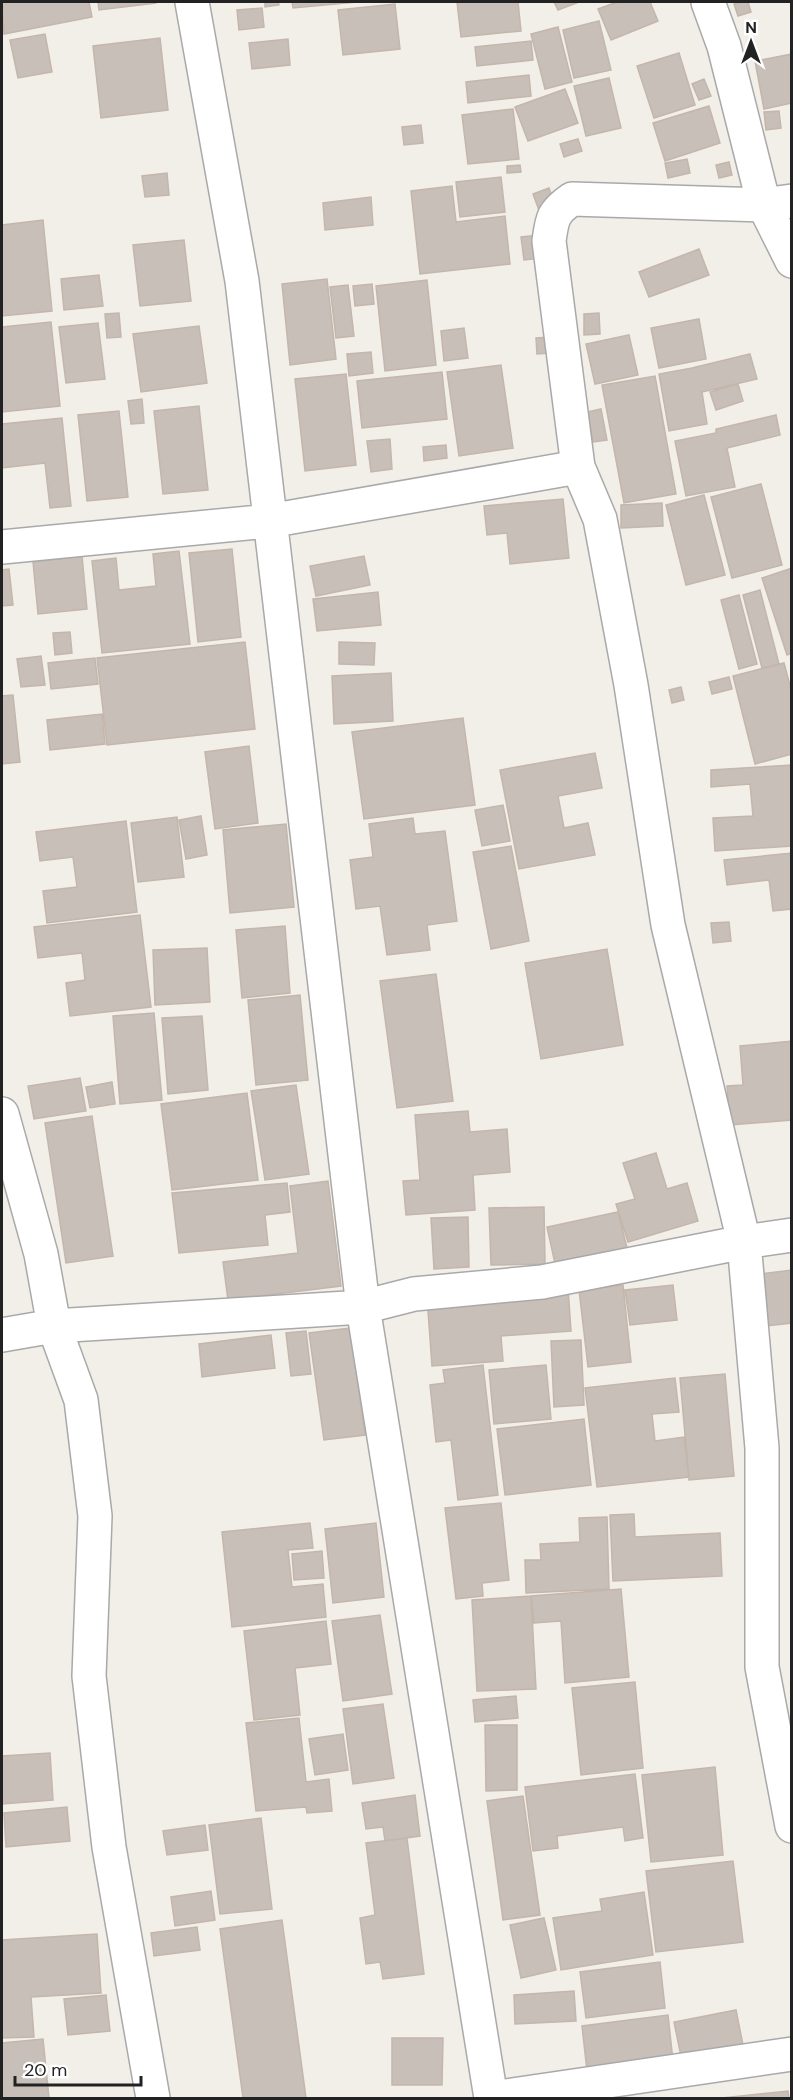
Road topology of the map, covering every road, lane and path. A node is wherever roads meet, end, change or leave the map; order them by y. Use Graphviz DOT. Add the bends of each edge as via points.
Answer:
graph roads {
  1 [pos="192,2"];
  2 [pos="708,2"];
  3 [pos="778,203"];
  4 [pos="792,261"];
  5 [pos="578,467"];
  6 [pos="269,521"];
  7 [pos="2,546"];
  8 [pos="2,1114"];
  9 [pos="792,1236"];
  10 [pos="744,1242"];
  11 [pos="363,1307"];
  12 [pos="54,1326"];
  13 [pos="2,1335"];
  14 [pos="792,1826"];
  15 [pos="792,2054"];
  16 [pos="153,2098"];
  17 [pos="492,2098"];
  1 -- 6 [label="street" via="242,281"];
  2 -- 3 [label="street"];
  3 -- 4 [label="street"];
  3 -- 5 [label="street" via="572,199 559,208 552,219 549,241"];
  5 -- 6 [label="street"];
  5 -- 10 [label="street" via="600,519 631,685 668,925"];
  6 -- 7 [label="street"];
  6 -- 11 [label="street"];
  8 -- 12 [label="street" via="40,1254"];
  9 -- 10 [label="street"];
  10 -- 11 [label="street" via="542,1282 414,1294"];
  10 -- 14 [label="street" via="762,1449 762,1667"];
  11 -- 12 [label="street"];
  11 -- 17 [label="street"];
  12 -- 13 [label="street"];
  12 -- 16 [label="street" via="81,1400 95,1516 89,1676 109,1847"];
  15 -- 17 [label="street"];
}
